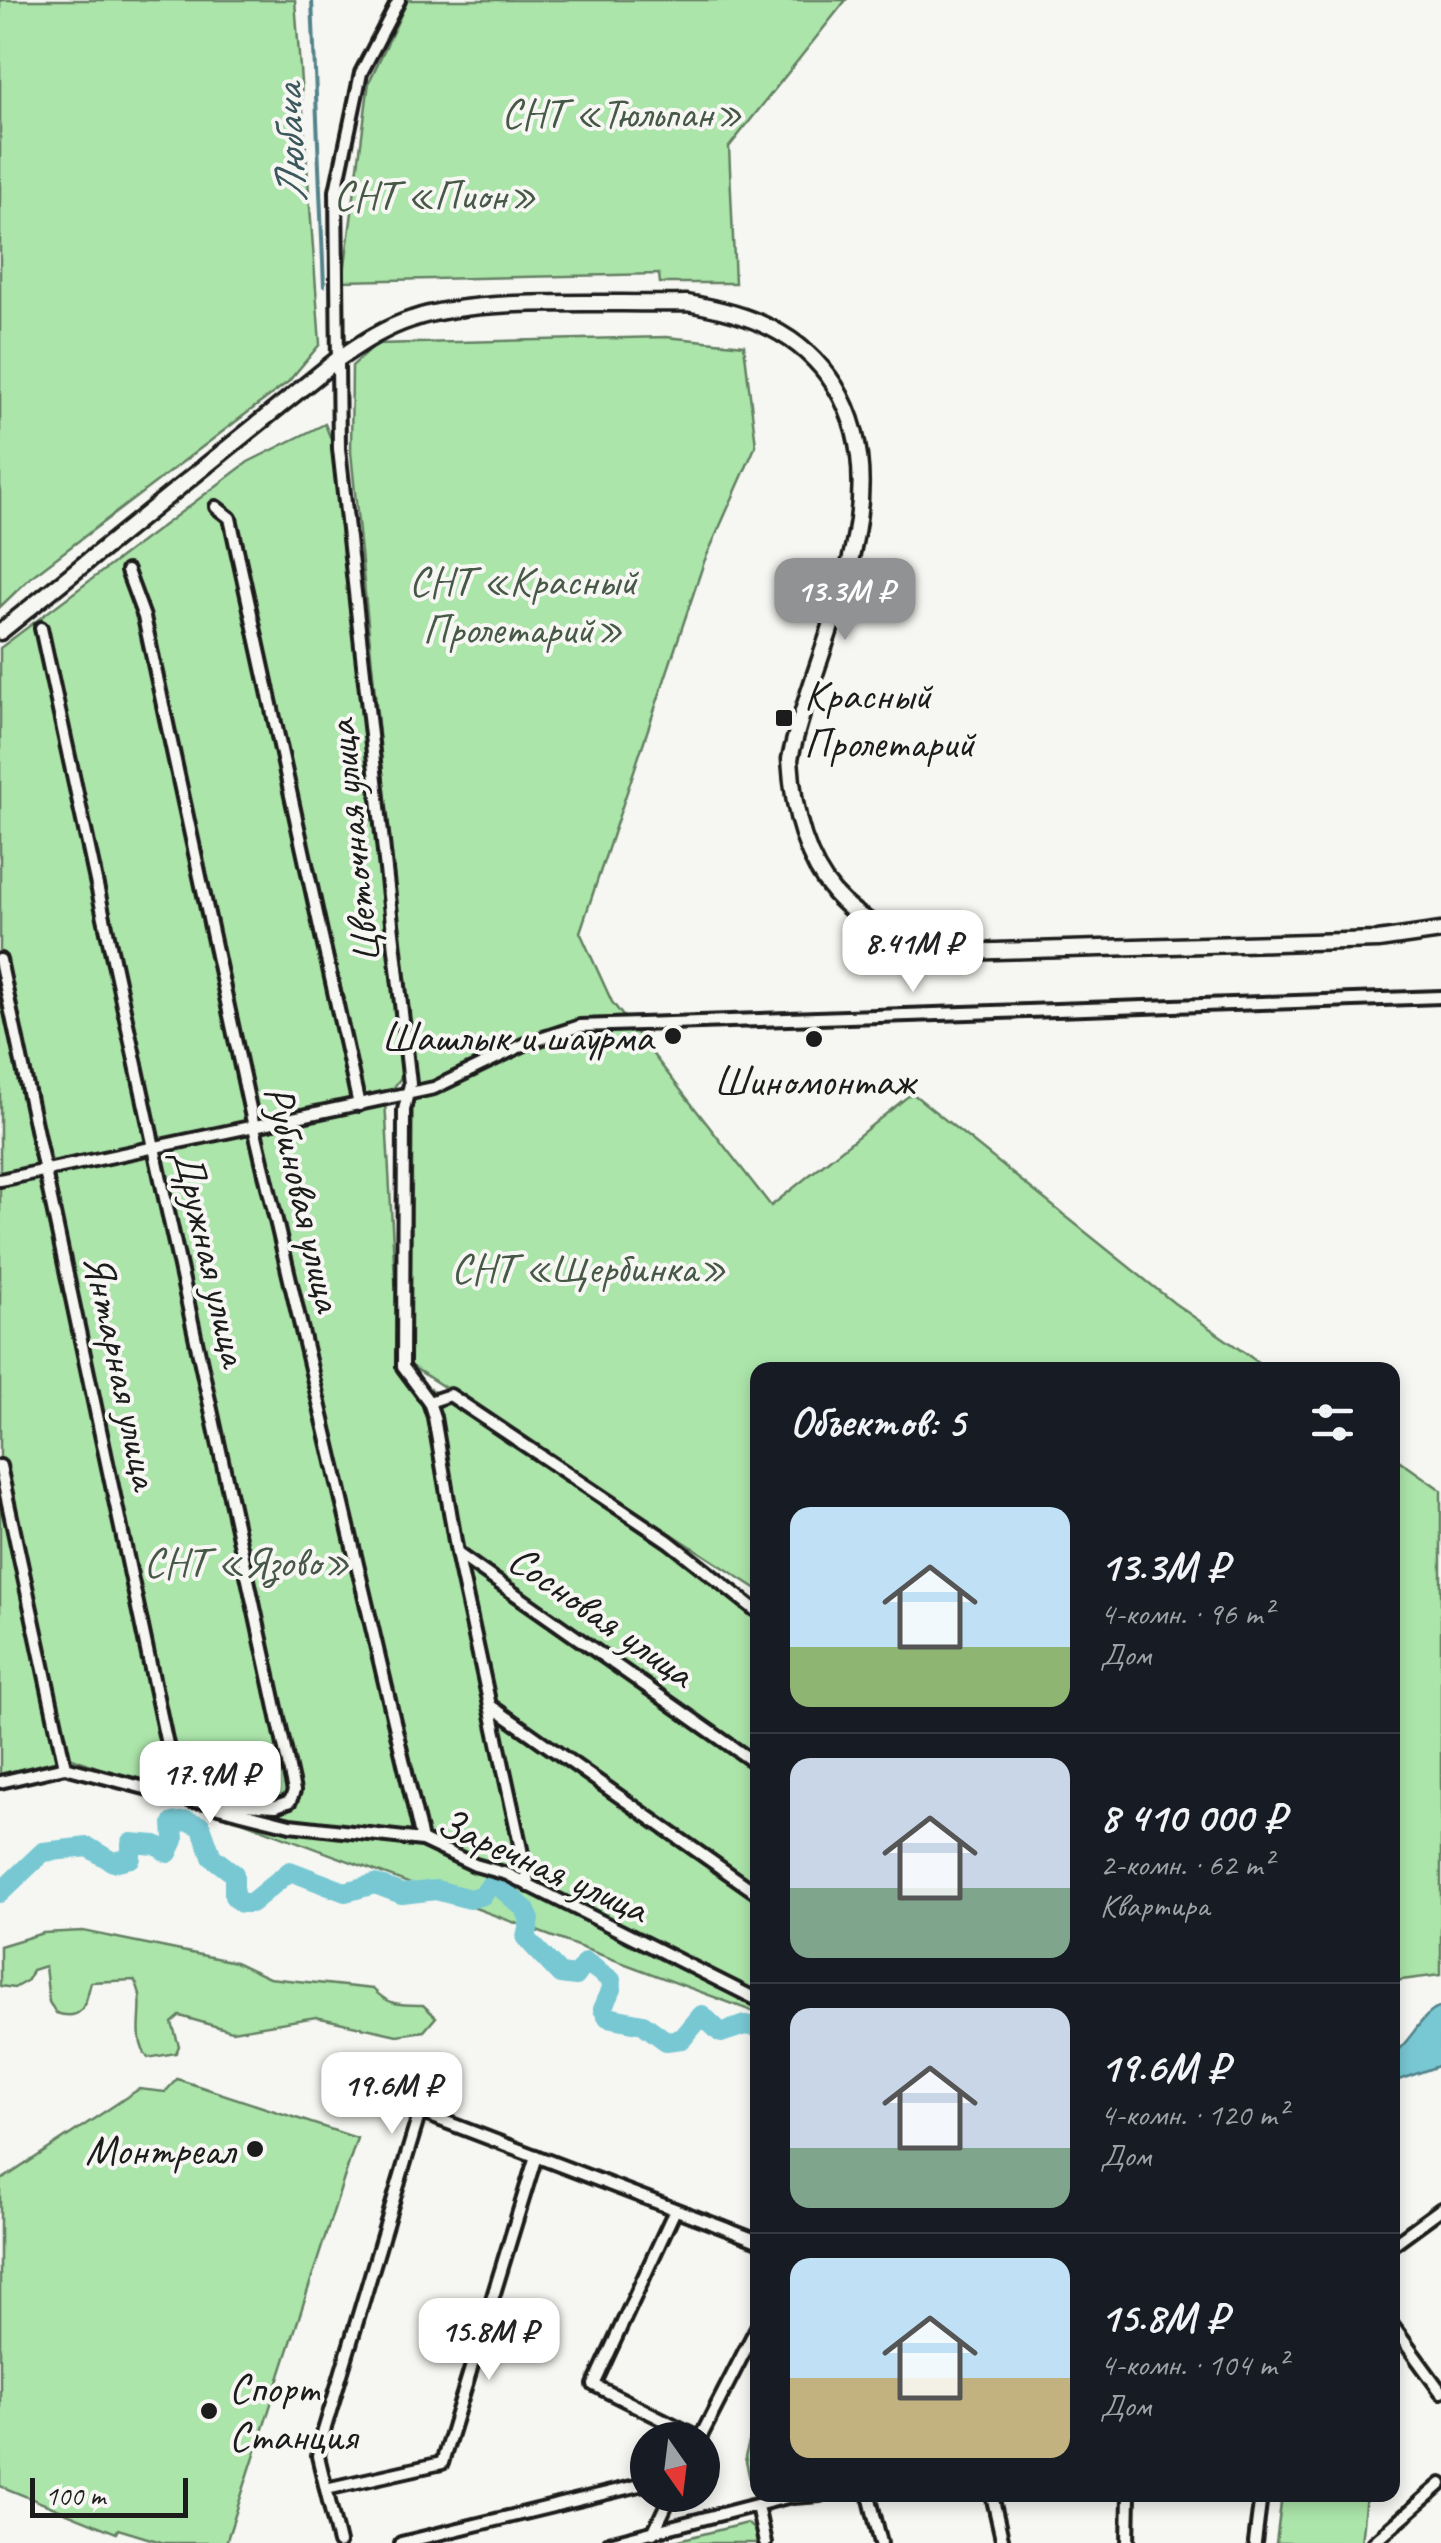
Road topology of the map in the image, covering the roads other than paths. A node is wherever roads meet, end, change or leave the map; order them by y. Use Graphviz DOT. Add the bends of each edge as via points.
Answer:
graph roads {
  1 [pos="399,0"];
  2 [pos="338,359"];
  3 [pos="216,507"];
  4 [pos="127,571"];
  5 [pos="42,628"];
  6 [pos="0,632"];
  7 [pos="1441,931"];
  8 [pos="0,960"];
  9 [pos="1441,997"];
  10 [pos="404,1095"];
  11 [pos="359,1104"];
  12 [pos="254,1127"];
  13 [pos="154,1148"];
  14 [pos="46,1170"];
  15 [pos="0,1180"];
  16 [pos="429,1402"];
  17 [pos="0,1466"];
  18 [pos="457,1553"];
  19 [pos="750,1606"];
  20 [pos="490,1706"];
  21 [pos="750,1759"];
  22 [pos="65,1767"];
  23 [pos="0,1782"];
  24 [pos="178,1796"];
  25 [pos="191,1801"];
  26 [pos="422,1840"];
  27 [pos="529,1886"];
  28 [pos="750,1888"];
  29 [pos="750,1996"];
  30 [pos="536,2156"];
  31 [pos="1441,2209"];
  32 [pos="676,2210"];
  33 [pos="750,2238"];
  34 [pos="1400,2239"];
  35 [pos="1400,2336"];
  36 [pos="750,2340"];
  37 [pos="1441,2392"];
  38 [pos="666,2422"];
  39 [pos="708,2422"];
  40 [pos="1441,2484"];
  41 [pos="630,2487"];
  42 [pos="326,2490"];
  43 [pos="772,2502"];
  44 [pos="871,2502"];
  45 [pos="994,2502"];
  46 [pos="1129,2502"];
  47 [pos="1259,2502"];
  48 [pos="757,2506"];
  49 [pos="663,2512"];
  50 [pos="653,2532"];
  51 [pos="339,2543"];
  52 [pos="401,2543"];
  53 [pos="609,2543"];
  54 [pos="765,2543"];
  55 [pos="881,2543"];
  56 [pos="1003,2543"];
  57 [pos="1128,2543"];
  58 [pos="1255,2543"];
  59 [pos="1373,2543"];
  1 -- 2 [label="street, Цветочная улица" via="362,73 336,191"];
  2 -- 6 [label="main road"];
  2 -- 7 [label="main road" via="376,334 452,309 687,304 776,328 826,370 848,407 864,477 859,522 800,714 790,759 792,800 822,879 883,933 920,946 1010,952 1378,940"];
  2 -- 10 [label="street, Цветочная улица" via="340,449 410,1084"];
  3 -- 11 [label="street" via="230,518"];
  4 -- 12 [label="street, Рубиновая улица" via="148,635"];
  5 -- 13 [label="street, Дружная улица"];
  8 -- 14 [label="street, Янтарная улица"];
  9 -- 10 [label="street" via="580,1026"];
  10 -- 11 [label="street"];
  10 -- 16 [label="street, Цветочная улица" via="403,1367"];
  11 -- 12 [label="street"];
  12 -- 13 [label="street"];
  12 -- 26 [label="street, Рубиновая улица"];
  13 -- 14 [label="street"];
  13 -- 25 [label="street, Дружная улица" via="294,1791 290,1801 276,1806"];
  14 -- 15 [label="street"];
  14 -- 24 [label="street, Янтарная улица"];
  16 -- 18 [label="street"];
  16 -- 19 [label="street" via="450,1395 668,1541"];
  17 -- 22 [label="street"];
  18 -- 20 [label="street"];
  18 -- 21 [label="street, Сосновая улица"];
  20 -- 27 [label="street"];
  20 -- 28 [label="street"];
  22 -- 23 [label="street, Заречная улица"];
  22 -- 24 [label="street, Заречная улица"];
  24 -- 25 [label="street, Заречная улица"];
  25 -- 26 [label="street, Заречная улица" via="290,1824"];
  26 -- 27 [label="street, Заречная улица"];
  27 -- 29 [label="street, Заречная улица"];
  30 -- 32 [label="street"];
  30 -- 42 [label="street" via="447,2456 434,2466"];
  30 -- 42 [label="street" via="420,2112 320,2444"];
  31 -- 34 [label="street"];
  32 -- 33 [label="street"];
  32 -- 38 [label="street" via="594,2385"];
  35 -- 37 [label="street"];
  36 -- 39 [label="street"];
  40 -- 59 [label="street"];
  41 -- 52 [label="street"];
  42 -- 51 [label="street"];
  43 -- 48 [label="street"];
  44 -- 55 [label="street"];
  45 -- 56 [label="street"];
  46 -- 57 [label="street"];
  47 -- 58 [label="street"];
  48 -- 50 [label="street"];
  48 -- 54 [label="street"];
  49 -- 50 [label="street"];
  50 -- 53 [label="street"];
}
